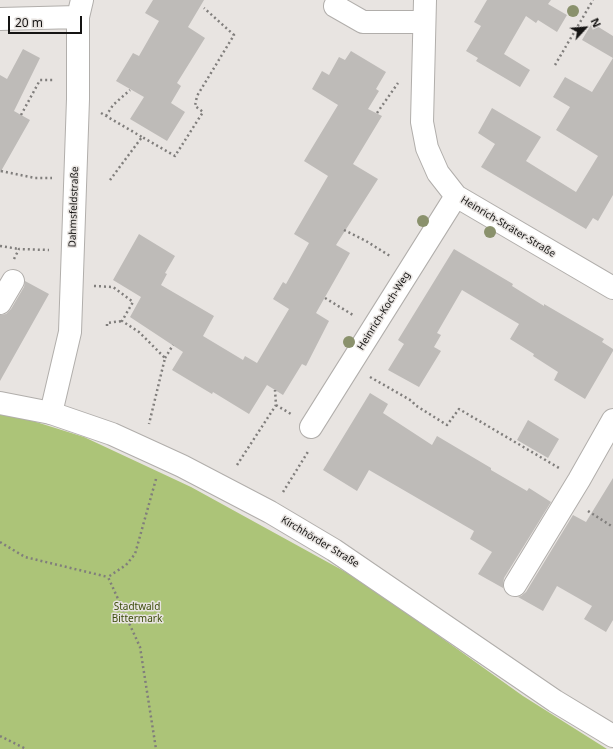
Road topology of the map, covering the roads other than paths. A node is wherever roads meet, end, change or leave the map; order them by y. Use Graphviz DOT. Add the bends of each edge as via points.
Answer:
graph roads {
  1 [pos="426,0"];
  2 [pos="335,6"];
  3 [pos="80,9"];
  4 [pos="0,19"];
  5 [pos="424,22"];
  6 [pos="456,196"];
  7 [pos="13,281"];
  8 [pos="613,288"];
  9 [pos="0,303"];
  10 [pos="0,403"];
  11 [pos="50,413"];
  12 [pos="613,420"];
  13 [pos="311,427"];
  14 [pos="515,585"];
  15 [pos="613,736"];
  1 -- 5 [label="street, Heinrich-Sträter-Straße"];
  2 -- 5 [label="street" via="363,22"];
  3 -- 4 [label="street"];
  3 -- 11 [label="street, Dahmsfeldstraße" via="70,332"];
  5 -- 6 [label="street, Heinrich-Sträter-Straße" via="422,122 427,148 438,173"];
  6 -- 8 [label="street, Heinrich-Sträter-Straße"];
  6 -- 13 [label="street, Heinrich-Koch-Weg"];
  7 -- 9 [label="street"];
  10 -- 11 [label="street, Kirchhörder Straße"];
  11 -- 15 [label="street, Kirchhörder Straße" via="112,434 182,466 270,512 334,550 555,701"];
  12 -- 14 [label="street"];
}
